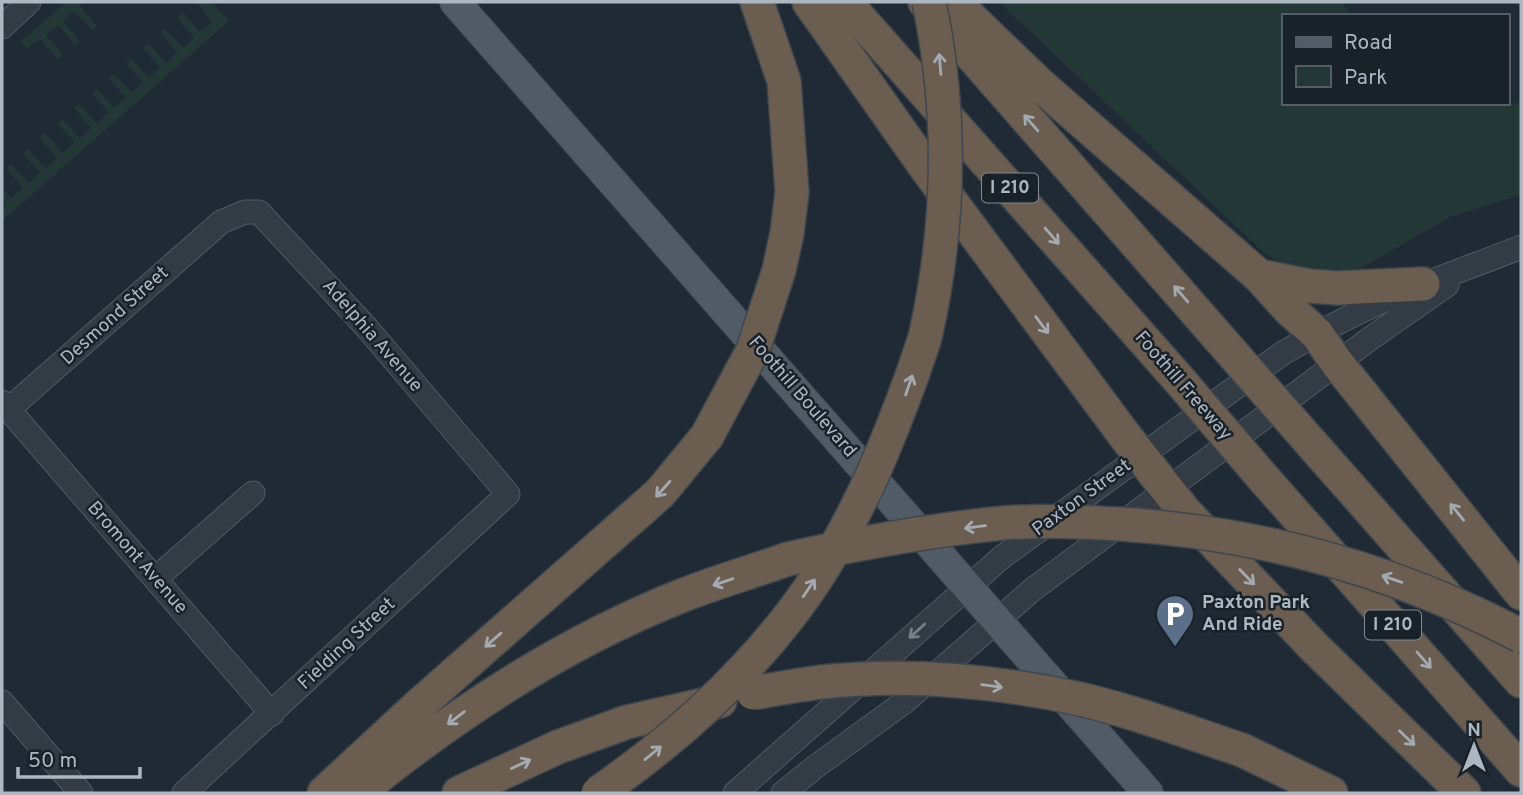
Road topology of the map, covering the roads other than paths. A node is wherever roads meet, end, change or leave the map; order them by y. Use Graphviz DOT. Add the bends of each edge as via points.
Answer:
graph roads {
  1 [pos="29,2"];
  2 [pos="455,2"];
  3 [pos="757,2"];
  4 [pos="808,2"];
  5 [pos="845,2"];
  6 [pos="927,2"];
  7 [pos="954,2"];
  8 [pos="2,27"];
  9 [pos="221,222"];
  10 [pos="1521,247"];
  11 [pos="1472,268"];
  12 [pos="1259,276"];
  13 [pos="1423,284"];
  14 [pos="1317,334"];
  15 [pos="1337,363"];
  16 [pos="5,406"];
  17 [pos="1140,456"];
  18 [pos="1168,491"];
  19 [pos="253,493"];
  20 [pos="508,494"];
  21 [pos="155,579"];
  22 [pos="968,586"];
  23 [pos="1521,593"];
  24 [pos="998,620"];
  25 [pos="1521,636"];
  26 [pos="1521,681"];
  27 [pos="2,702"];
  28 [pos="272,714"];
  29 [pos="1521,771"];
  30 [pos="81,793"];
  31 [pos="184,793"];
  32 [pos="324,793"];
  33 [pos="358,793"];
  34 [pos="459,793"];
  35 [pos="598,793"];
  36 [pos="735,793"];
  37 [pos="783,793"];
  38 [pos="1149,793"];
  39 [pos="1331,793"];
  40 [pos="1464,793"];
  1 -- 8 [label="street"];
  2 -- 22 [label="main road, Foothill Boulevard"];
  3 -- 32 [label="highway, one-way, bridge" via="784,81 792,192 779,270 753,350 707,436 660,493"];
  4 -- 17 [label="highway, one-way"];
  5 -- 29 [label="highway, Foothill Freeway / I 210, one-way, bridge"];
  26 -- 6 [label="highway, I 210, one-way, bridge"];
  35 -- 6 [label="highway, one-way, bridge" via="692,721 788,618 857,508 893,430 925,335 940,255 946,145 939,48"];
  7 -- 12 [label="highway" via="1038,83"];
  9 -- 16 [label="street, Desmond Street"];
  9 -- 20 [label="street, Adelphia Avenue" via="245,212 259,212 269,220 368,328"];
  10 -- 11 [label="street, Paxton Street"];
  11 -- 13 [label="street, Paxton Street"];
  11 -- 15 [label="street, Paxton Street"];
  12 -- 13 [label="highway" via="1337,288"];
  12 -- 14 [label="highway"];
  13 -- 14 [label="street, Paxton Street"];
  14 -- 15 [label="highway"];
  14 -- 17 [label="street, Paxton Street" via="1283,353"];
  15 -- 18 [label="street, Paxton Street"];
  23 -- 15 [label="highway, one-way"];
  16 -- 21 [label="street, Bromont Avenue"];
  17 -- 18 [label="highway"];
  17 -- 22 [label="street, Paxton Street"];
  18 -- 24 [label="street, Paxton Street"];
  18 -- 40 [label="highway, one-way" via="1314,647"];
  19 -- 21 [label="street"];
  20 -- 28 [label="street, Fielding Street"];
  21 -- 28 [label="street, Bromont Avenue"];
  22 -- 24 [label="main road, Foothill Boulevard"];
  22 -- 36 [label="street, Paxton Street, one-way"];
  24 -- 37 [label="street, Paxton Street" via="903,703"];
  24 -- 38 [label="main road, Foothill Boulevard"];
  25 -- 33 [label="highway, one-way, bridge" via="1400,581 1317,554 1159,527 1005,523 860,543 788,559 685,594 571,647 474,706"];
  27 -- 30 [label="street"];
  28 -- 31 [label="street, Fielding Street"];
  34 -- 39 [label="highway, one-way, bridge" via="558,747 627,722 822,682 904,678 1079,699 1120,710 1242,750"];
}
